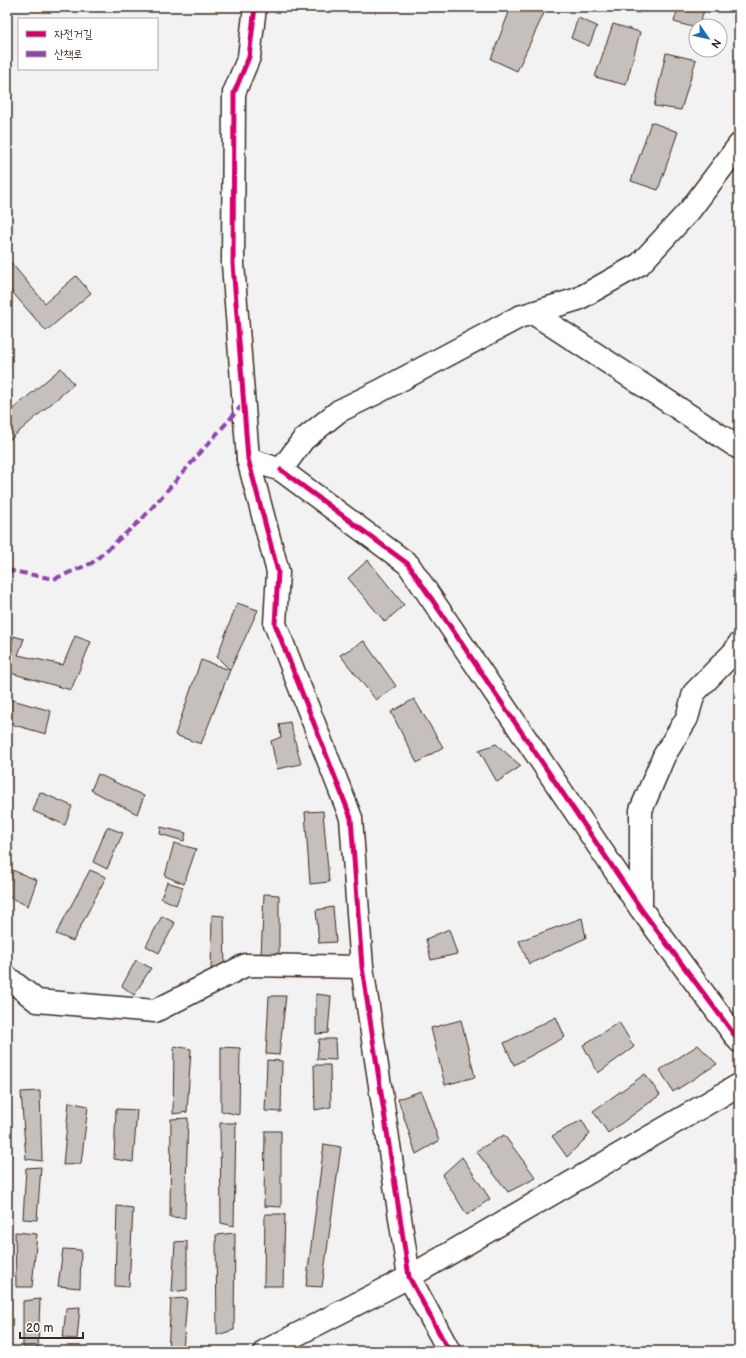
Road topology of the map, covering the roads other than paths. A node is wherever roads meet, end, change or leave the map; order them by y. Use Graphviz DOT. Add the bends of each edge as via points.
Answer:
graph roads {
  1 [pos="256,7"];
  2 [pos="739,145"];
  3 [pos="533,313"];
  4 [pos="739,448"];
  5 [pos="248,459"];
  6 [pos="281,470"];
  7 [pos="739,644"];
  8 [pos="641,909"];
  9 [pos="362,967"];
  10 [pos="7,977"];
  11 [pos="717,1011"];
  12 [pos="739,1011"];
  13 [pos="739,1041"];
  14 [pos="739,1085"];
  15 [pos="410,1277"];
  16 [pos="265,1351"];
  17 [pos="449,1351"];
  1 -- 5 [label="street" via="249,57 234,93 233,264"];
  2 -- 3 [label="street" via="690,210 640,264 578,298"];
  3 -- 4 [label="street"];
  3 -- 6 [label="street" via="519,317 339,411 303,440"];
  5 -- 6 [label="street"];
  5 -- 9 [label="street" via="278,572 275,624 351,818"];
  6 -- 8 [label="street" via="408,564"];
  7 -- 8 [label="street" via="694,692 687,718 664,756 641,810"];
  8 -- 11 [label="street"];
  9 -- 10 [label="street" via="246,965 156,1011 36,1001"];
  9 -- 15 [label="street"];
  11 -- 12 [label="street"];
  11 -- 13 [label="street"];
  14 -- 15 [label="street"];
  15 -- 16 [label="street"];
  15 -- 17 [label="street"];
}
